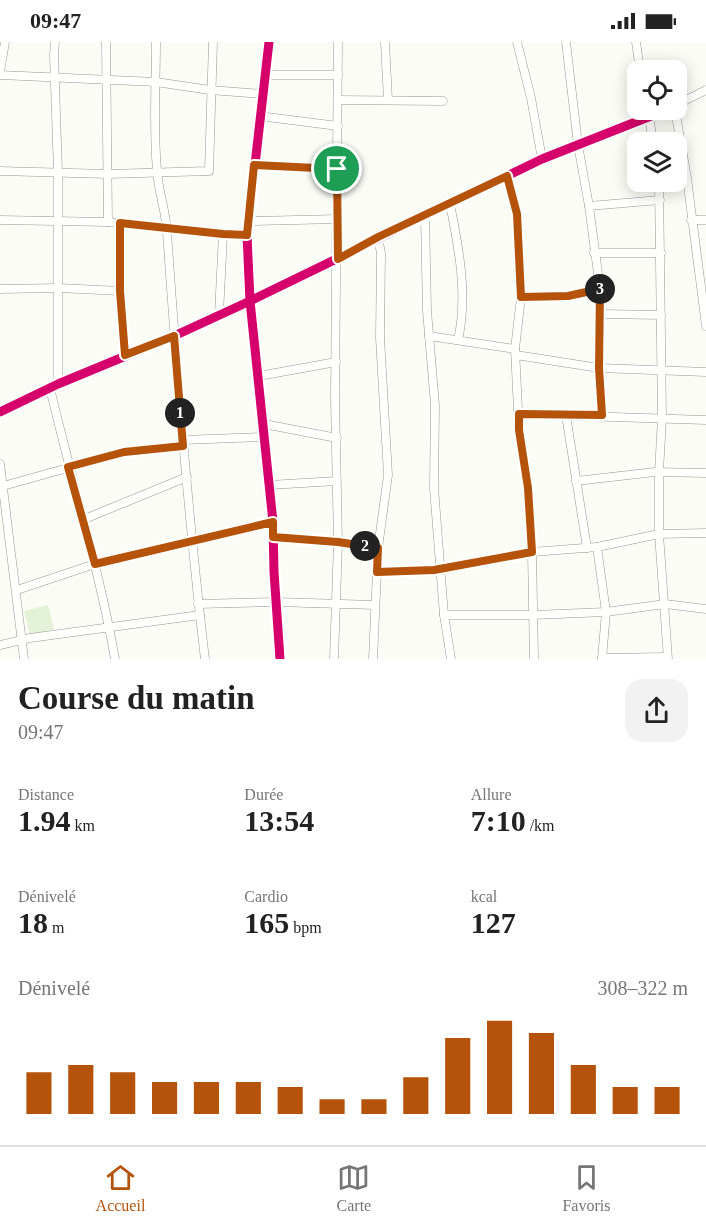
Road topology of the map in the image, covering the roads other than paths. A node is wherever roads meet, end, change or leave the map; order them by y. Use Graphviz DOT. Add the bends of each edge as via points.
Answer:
graph roads {
  1 [pos="5,42"];
  2 [pos="55,42"];
  3 [pos="106,42"];
  4 [pos="156,42"];
  5 [pos="213,42"];
  6 [pos="269,42"];
  7 [pos="338,42"];
  8 [pos="385,42"];
  9 [pos="517,42"];
  10 [pos="566,42"];
  11 [pos="636,42"];
  12 [pos="639,60"];
  13 [pos="0,74"];
  14 [pos="266,75"];
  15 [pos="338,75"];
  16 [pos="55,77"];
  17 [pos="105,79"];
  18 [pos="156,82"];
  19 [pos="210,90"];
  20 [pos="706,90"];
  21 [pos="263,94"];
  22 [pos="338,100"];
  23 [pos="388,100"];
  24 [pos="443,100"];
  25 [pos="687,101"];
  26 [pos="259,116"];
  27 [pos="633,120"];
  28 [pos="338,126"];
  29 [pos="578,145"];
  30 [pos="542,159"];
  31 [pos="254,165"];
  32 [pos="337,169"];
  33 [pos="0,171"];
  34 [pos="157,172"];
  35 [pos="58,173"];
  36 [pos="108,174"];
  37 [pos="507,176"];
  38 [pos="687,178"];
  39 [pos="660,192"];
  40 [pos="660,200"];
  41 [pos="450,204"];
  42 [pos="589,206"];
  43 [pos="425,216"];
  44 [pos="338,219"];
  45 [pos="0,220"];
  46 [pos="58,220"];
  47 [pos="691,220"];
  48 [pos="706,220"];
  49 [pos="249,221"];
  50 [pos="108,222"];
  51 [pos="120,223"];
  52 [pos="167,228"];
  53 [pos="223,234"];
  54 [pos="247,235"];
  55 [pos="378,237"];
  56 [pos="594,253"];
  57 [pos="661,253"];
  58 [pos="338,259"];
  59 [pos="703,284"];
  60 [pos="59,288"];
  61 [pos="0,289"];
  62 [pos="600,289"];
  63 [pos="120,291"];
  64 [pos="521,297"];
  65 [pos="250,301"];
  66 [pos="219,314"];
  67 [pos="601,314"];
  68 [pos="661,315"];
  69 [pos="706,326"];
  70 [pos="174,336"];
  71 [pos="429,336"];
  72 [pos="458,340"];
  73 [pos="515,352"];
  74 [pos="125,355"];
  75 [pos="336,362"];
  76 [pos="599,368"];
  77 [pos="661,371"];
  78 [pos="706,372"];
  79 [pos="259,376"];
  80 [pos="54,386"];
  81 [pos="0,412"];
  82 [pos="519,414"];
  83 [pos="566,415"];
  84 [pos="602,415"];
  85 [pos="662,417"];
  86 [pos="706,420"];
  87 [pos="264,424"];
  88 [pos="264,437"];
  89 [pos="337,438"];
  90 [pos="183,443"];
  91 [pos="0,464"];
  92 [pos="68,467"];
  93 [pos="659,472"];
  94 [pos="706,473"];
  95 [pos="187,477"];
  96 [pos="337,481"];
  97 [pos="576,481"];
  98 [pos="269,485"];
  99 [pos="3,486"];
  100 [pos="3,515"];
  101 [pos="82,520"];
  102 [pos="273,522"];
  103 [pos="706,532"];
  104 [pos="659,534"];
  105 [pos="273,537"];
  106 [pos="191,542"];
  107 [pos="338,542"];
  108 [pos="597,547"];
  109 [pos="378,548"];
  110 [pos="587,548"];
  111 [pos="532,552"];
  112 [pos="95,564"];
  113 [pos="441,568"];
  114 [pos="377,572"];
  115 [pos="17,590"];
  116 [pos="276,602"];
  117 [pos="198,604"];
  118 [pos="665,604"];
  119 [pos="335,605"];
  120 [pos="375,605"];
  121 [pos="706,609"];
  122 [pos="606,612"];
  123 [pos="200,615"];
  124 [pos="444,615"];
  125 [pos="533,615"];
  126 [pos="109,628"];
  127 [pos="21,641"];
  128 [pos="0,645"];
  129 [pos="602,658"];
  130 [pos="668,658"];
  131 [pos="24,659"];
  132 [pos="115,659"];
  133 [pos="205,659"];
  134 [pos="280,659"];
  135 [pos="334,659"];
  136 [pos="373,659"];
  137 [pos="451,659"];
  138 [pos="534,659"];
  1 -- 13 [label="street"];
  2 -- 16 [label="street"];
  3 -- 17 [label="street"];
  4 -- 18 [label="street"];
  5 -- 19 [label="street"];
  6 -- 14 [label="street"];
  7 -- 15 [label="street"];
  8 -- 23 [label="street"];
  9 -- 30 [label="street"];
  10 -- 29 [label="street"];
  11 -- 12 [label="street"];
  13 -- 16 [label="street"];
  14 -- 15 [label="street"];
  14 -- 21 [label="street"];
  15 -- 22 [label="street"];
  16 -- 17 [label="street"];
  16 -- 35 [label="street"];
  17 -- 18 [label="street"];
  17 -- 36 [label="street"];
  18 -- 19 [label="street"];
  18 -- 34 [label="street"];
  19 -- 21 [label="street"];
  19 -- 34 [label="street" via="210,171"];
  20 -- 25 [label="street"];
  21 -- 26 [label="street"];
  22 -- 23 [label="street"];
  22 -- 28 [label="street"];
  23 -- 24 [label="street"];
  26 -- 28 [label="street"];
  26 -- 31 [label="street"];
  27 -- 29 [label="street"];
  28 -- 32 [label="street"];
  29 -- 30 [label="street"];
  29 -- 42 [label="street"];
  30 -- 37 [label="street"];
  31 -- 32 [label="street"];
  31 -- 49 [label="street"];
  32 -- 44 [label="street"];
  33 -- 35 [label="street"];
  34 -- 36 [label="street"];
  34 -- 52 [label="street"];
  35 -- 36 [label="street"];
  35 -- 46 [label="street"];
  36 -- 50 [label="street"];
  37 -- 41 [label="street"];
  37 -- 64 [label="street" via="517,214"];
  38 -- 47 [label="street"];
  39 -- 40 [label="street"];
  40 -- 42 [label="street"];
  40 -- 57 [label="street"];
  41 -- 43 [label="street"];
  41 -- 72 [label="street" via="463,296"];
  42 -- 56 [label="street"];
  43 -- 55 [label="street"];
  43 -- 71 [label="street"];
  44 -- 49 [label="street"];
  44 -- 58 [label="street"];
  45 -- 46 [label="street"];
  46 -- 50 [label="street"];
  46 -- 60 [label="street"];
  47 -- 48 [label="street"];
  47 -- 59 [label="street"];
  49 -- 54 [label="street"];
  50 -- 51 [label="street"];
  51 -- 52 [label="street"];
  51 -- 63 [label="street"];
  52 -- 53 [label="street"];
  52 -- 70 [label="street"];
  53 -- 54 [label="street"];
  53 -- 66 [label="street"];
  54 -- 65 [label="street"];
  55 -- 58 [label="street"];
  55 -- 109 [label="street" via="388,475"];
  56 -- 57 [label="street"];
  56 -- 62 [label="street"];
  57 -- 68 [label="street"];
  58 -- 65 [label="street"];
  58 -- 75 [label="street"];
  59 -- 69 [label="street"];
  60 -- 61 [label="street"];
  60 -- 63 [label="street"];
  60 -- 80 [label="street"];
  62 -- 64 [label="street" via="568,296"];
  62 -- 67 [label="street"];
  63 -- 74 [label="street"];
  64 -- 73 [label="street"];
  65 -- 66 [label="street"];
  65 -- 79 [label="street"];
  66 -- 70 [label="street"];
  67 -- 68 [label="street"];
  67 -- 76 [label="street"];
  68 -- 77 [label="street"];
  70 -- 74 [label="street"];
  70 -- 90 [label="street"];
  71 -- 72 [label="street"];
  71 -- 113 [label="street"];
  72 -- 73 [label="street"];
  73 -- 76 [label="street"];
  73 -- 82 [label="street"];
  74 -- 80 [label="street"];
  75 -- 79 [label="street"];
  75 -- 89 [label="street"];
  76 -- 77 [label="street"];
  76 -- 84 [label="street"];
  77 -- 78 [label="street"];
  77 -- 85 [label="street"];
  79 -- 87 [label="street"];
  80 -- 81 [label="street"];
  80 -- 92 [label="street"];
  82 -- 83 [label="street"];
  82 -- 111 [label="street"];
  83 -- 84 [label="street"];
  83 -- 97 [label="street"];
  84 -- 85 [label="street"];
  85 -- 86 [label="street"];
  85 -- 93 [label="street"];
  87 -- 88 [label="street"];
  87 -- 89 [label="street"];
  88 -- 90 [label="street"];
  88 -- 98 [label="street"];
  89 -- 96 [label="street"];
  90 -- 92 [label="street" via="124,452"];
  90 -- 95 [label="street"];
  91 -- 99 [label="street"];
  92 -- 99 [label="street"];
  92 -- 101 [label="street"];
  93 -- 94 [label="street"];
  93 -- 97 [label="street"];
  93 -- 104 [label="street"];
  95 -- 101 [label="street"];
  95 -- 106 [label="street"];
  96 -- 98 [label="street"];
  96 -- 107 [label="street"];
  97 -- 110 [label="street"];
  98 -- 102 [label="street"];
  99 -- 100 [label="street"];
  100 -- 115 [label="street"];
  101 -- 112 [label="street"];
  102 -- 105 [label="street"];
  102 -- 106 [label="street"];
  103 -- 104 [label="street"];
  104 -- 108 [label="street"];
  104 -- 118 [label="street"];
  105 -- 107 [label="street"];
  105 -- 116 [label="street"];
  106 -- 112 [label="street"];
  106 -- 117 [label="street"];
  107 -- 109 [label="street"];
  107 -- 119 [label="street"];
  108 -- 110 [label="street"];
  108 -- 122 [label="street"];
  109 -- 114 [label="street"];
  110 -- 111 [label="street"];
  111 -- 113 [label="street"];
  111 -- 125 [label="street"];
  112 -- 115 [label="street"];
  112 -- 126 [label="street"];
  113 -- 114 [label="street"];
  113 -- 124 [label="street"];
  114 -- 120 [label="street"];
  115 -- 127 [label="street"];
  116 -- 117 [label="street"];
  116 -- 119 [label="street"];
  116 -- 134 [label="street"];
  117 -- 123 [label="street"];
  118 -- 121 [label="street"];
  118 -- 122 [label="street"];
  118 -- 130 [label="street"];
  119 -- 120 [label="street"];
  119 -- 135 [label="street"];
  120 -- 136 [label="street"];
  122 -- 125 [label="street"];
  122 -- 129 [label="street"];
  123 -- 126 [label="street"];
  123 -- 133 [label="street"];
  124 -- 125 [label="street"];
  124 -- 137 [label="street"];
  125 -- 138 [label="street"];
  126 -- 127 [label="street"];
  126 -- 132 [label="street"];
  127 -- 128 [label="street"];
  127 -- 131 [label="street"];
  129 -- 130 [label="street"];
}
